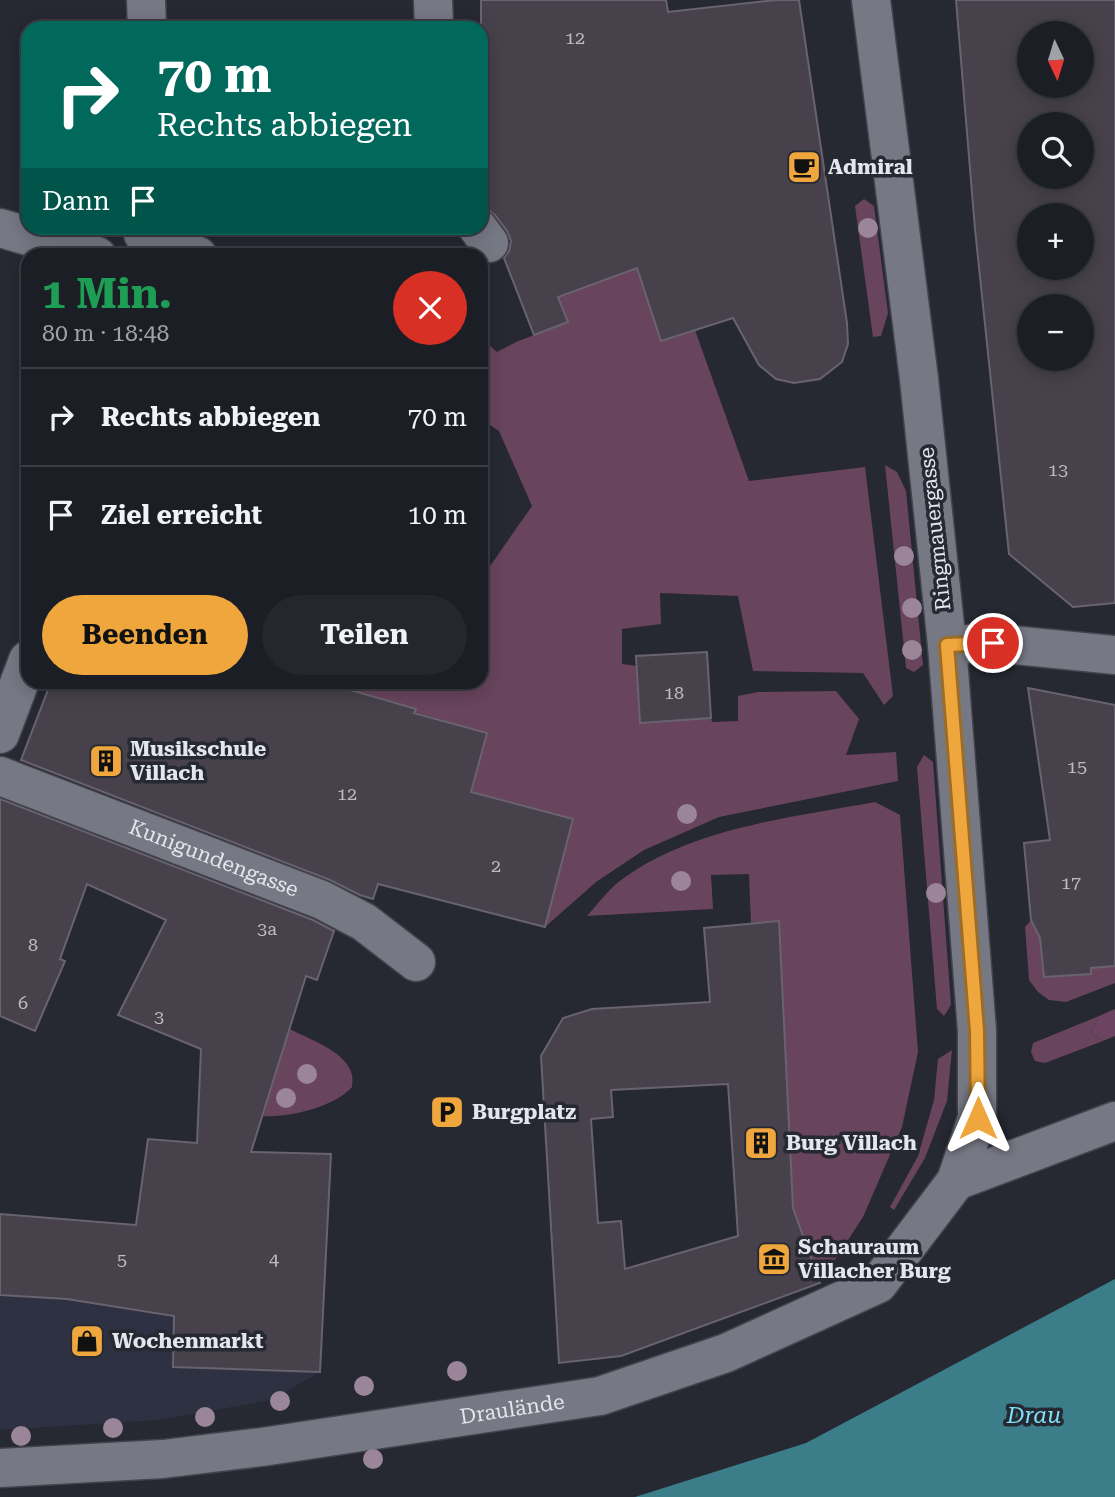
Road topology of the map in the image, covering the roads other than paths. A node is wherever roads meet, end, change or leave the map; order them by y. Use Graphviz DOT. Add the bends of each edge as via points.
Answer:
graph roads {
  1 [pos="146,0"];
  2 [pos="433,0"];
  3 [pos="871,0"];
  4 [pos="147,21"];
  5 [pos="434,21"];
  6 [pos="0,228"];
  7 [pos="21,234"];
  8 [pos="24,235"];
  9 [pos="143,239"];
  10 [pos="69,248"];
  11 [pos="172,248"];
  12 [pos="947,645"];
  13 [pos="1115,655"];
  14 [pos="21,675"];
  15 [pos="4,713"];
  16 [pos="0,776"];
  17 [pos="416,962"];
  18 [pos="1115,1121"];
  19 [pos="956,1181"];
  20 [pos="0,1468"];
  1 -- 4 [label="street"];
  2 -- 5 [label="street"];
  3 -- 12 [label="street, Ringmauergasse"];
  6 -- 7 [label="street"];
  8 -- 10 [label="street"];
  9 -- 11 [label="street"];
  12 -- 13 [label="street" via="993,643"];
  12 -- 19 [label="street, Ringmauergasse" via="977,1031 978,1118"];
  14 -- 15 [label="street"];
  16 -- 17 [label="street, Kunigundengasse" via="322,900 364,922"];
  18 -- 19 [label="street"];
  19 -- 20 [label="street, Draulände" via="878,1284 726,1353 600,1396 225,1452"];
}
